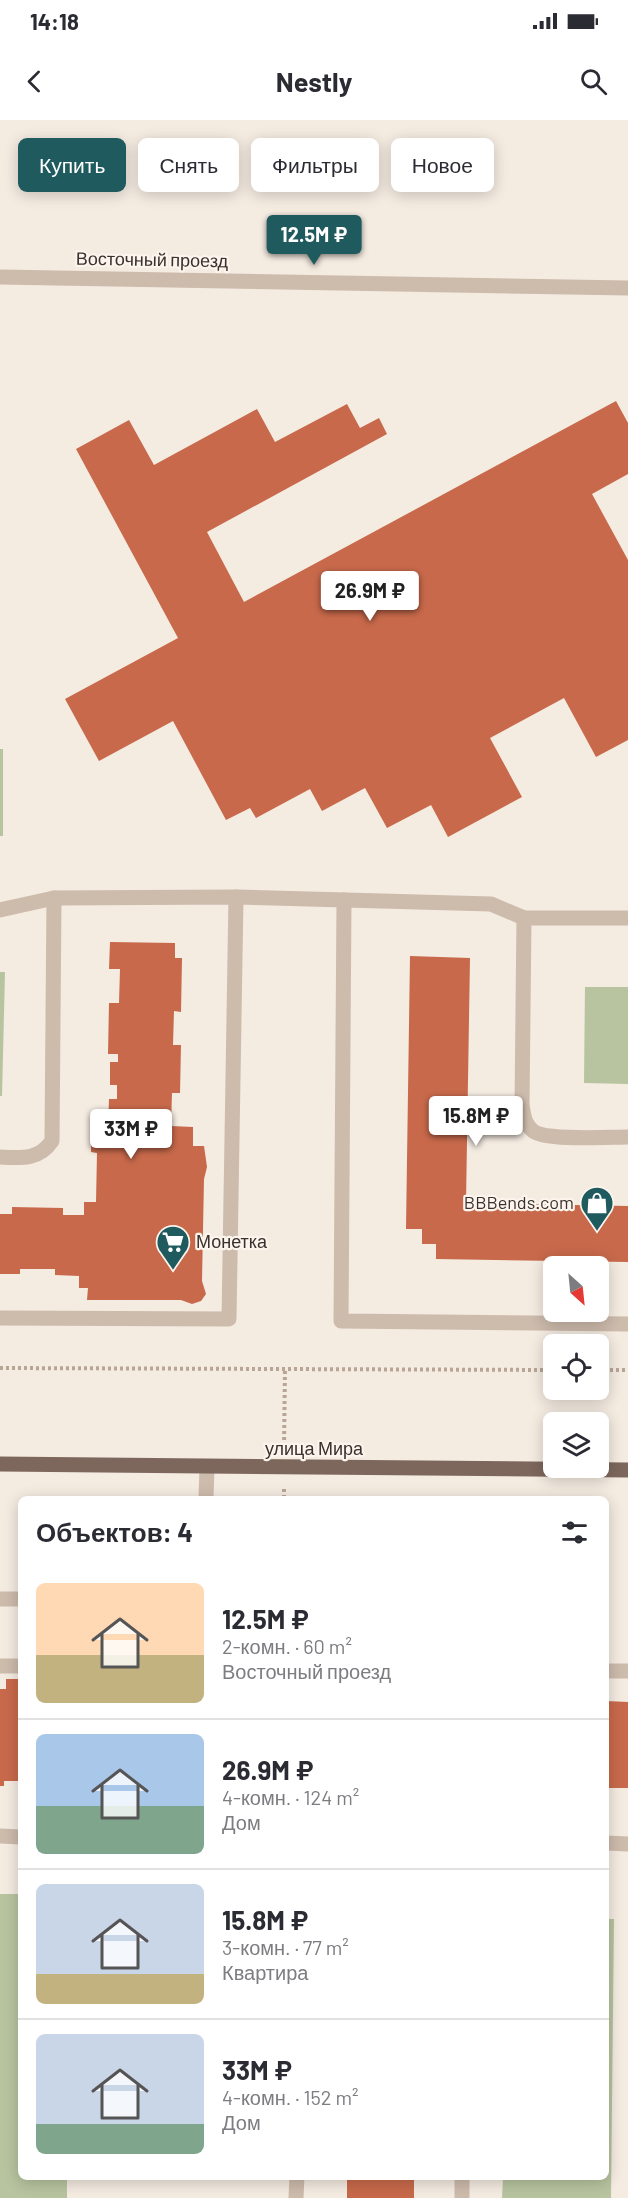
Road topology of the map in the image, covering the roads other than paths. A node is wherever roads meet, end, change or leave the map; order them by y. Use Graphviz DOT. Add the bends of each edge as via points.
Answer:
graph roads {
  1 [pos="0,277"];
  2 [pos="628,288"];
  3 [pos="236,897"];
  4 [pos="54,898"];
  5 [pos="344,900"];
  6 [pos="0,910"];
  7 [pos="524,918"];
  8 [pos="628,918"];
  9 [pos="628,1137"];
  10 [pos="0,1157"];
  11 [pos="0,1318"];
  12 [pos="628,1324"];
  13 [pos="0,1464"];
  14 [pos="207,1468"];
  15 [pos="628,1470"];
  16 [pos="206,1496"];
  17 [pos="0,1599"];
  18 [pos="18,1599"];
  19 [pos="0,1666"];
  20 [pos="18,1666"];
  21 [pos="609,1671"];
  22 [pos="628,1671"];
  23 [pos="0,1836"];
  24 [pos="18,1837"];
  25 [pos="609,1843"];
  26 [pos="628,1844"];
  27 [pos="297,2180"];
  28 [pos="462,2180"];
  29 [pos="296,2198"];
  30 [pos="462,2198"];
  1 -- 2 [label="street, Восточный проезд"];
  3 -- 4 [label="street"];
  3 -- 5 [label="street"];
  3 -- 11 [label="street" via="229,1319"];
  4 -- 6 [label="street"];
  4 -- 10 [label="street" via="52,1141 34,1157"];
  5 -- 7 [label="street" via="491,904"];
  5 -- 12 [label="street" via="341,1321"];
  7 -- 8 [label="street"];
  7 -- 9 [label="street" via="524,1121 535,1133 550,1136"];
  13 -- 14 [label="main road, улица Мира"];
  14 -- 15 [label="main road, улица Мира"];
  14 -- 16 [label="street"];
  17 -- 18 [label="street"];
  19 -- 20 [label="street"];
  21 -- 22 [label="street"];
  23 -- 24 [label="street"];
  25 -- 26 [label="street"];
  27 -- 29 [label="street"];
  28 -- 30 [label="street"];
}
